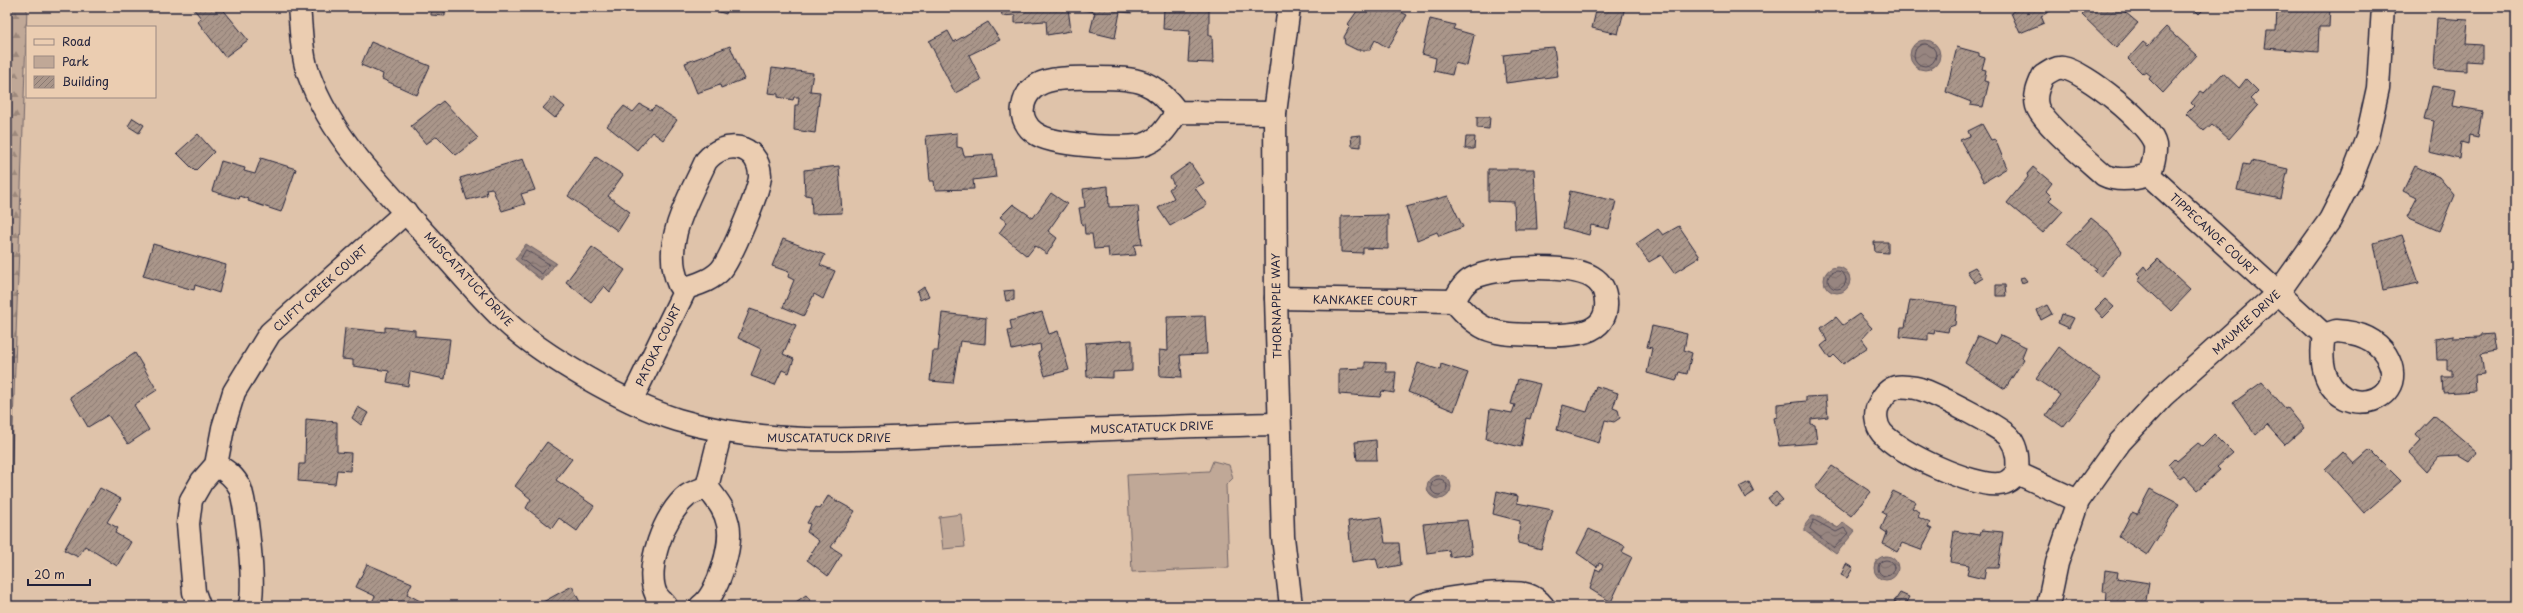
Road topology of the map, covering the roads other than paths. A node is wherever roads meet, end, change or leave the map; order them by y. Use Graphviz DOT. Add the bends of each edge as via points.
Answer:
graph roads {
  1 [pos="299,7"];
  2 [pos="1289,7"];
  3 [pos="2383,7"];
  4 [pos="1177,112"];
  5 [pos="1275,113"];
  6 [pos="2149,175"];
  7 [pos="406,212"];
  8 [pos="686,288"];
  9 [pos="2278,293"];
  10 [pos="1276,298"];
  11 [pos="1454,301"];
  12 [pos="2324,335"];
  13 [pos="631,401"];
  14 [pos="1278,424"];
  15 [pos="721,431"];
  16 [pos="216,465"];
  17 [pos="2017,473"];
  18 [pos="707,488"];
  19 [pos="2078,501"];
  20 [pos="200,606"];
  21 [pos="249,606"];
  22 [pos="666,606"];
  23 [pos="701,606"];
  24 [pos="1291,606"];
  25 [pos="1420,606"];
  26 [pos="1543,606"];
  27 [pos="2048,606"];
  1 -- 7 [label="street, MUSCATATUCK DRIVE" via="306,64 329,118 352,150"];
  2 -- 5 [label="street, THORNAPPLE WAY"];
  3 -- 9 [label="street, MAUMEE DRIVE" via="2378,88 2367,138 2351,179 2330,220"];
  4 -- 4 [label="street" via="1166,97 1149,84 1136,80 1108,78 1067,78 1034,86 1025,96 1022,112 1034,133 1045,139 1058,143 1103,146 1143,145 1166,130"];
  4 -- 5 [label="street"];
  5 -- 10 [label="street, THORNAPPLE WAY"];
  6 -- 6 [label="street" via="2155,159 2150,133 2087,78 2074,71 2061,68 2043,76 2036,98 2037,107 2049,123 2104,175 2127,179"];
  6 -- 9 [label="street, TIPPECANOE COURT"];
  7 -- 13 [label="street, MUSCATATUCK DRIVE" via="503,319 566,365"];
  7 -- 16 [label="street, CLIFTY CREEK COURT" via="270,333 234,392 223,428"];
  8 -- 8 [label="street" via="710,278 726,263 759,183 758,167 754,156 747,149 738,146 718,150 703,167 675,232 672,249 675,276 679,285"];
  8 -- 13 [label="street, PATOKA COURT"];
  9 -- 12 [label="street, TIPPECANOE COURT"];
  9 -- 19 [label="street, MAUMEE DRIVE" via="2163,396 2120,442"];
  10 -- 11 [label="street, KANKAKEE COURT"];
  10 -- 14 [label="street, THORNAPPLE WAY"];
  11 -- 11 [label="street" via="1460,289 1472,278 1494,271 1572,270 1583,272 1599,283 1605,290 1607,309 1605,317 1595,326 1577,334 1494,333 1473,322"];
  13 -- 15 [label="street, MUSCATATUCK DRIVE" via="676,419"];
  14 -- 15 [label="street, MUSCATATUCK DRIVE" via="1104,428 887,438 803,439"];
  14 -- 24 [label="street, THORNAPPLE WAY" via="1283,537"];
  15 -- 18 [label="street"];
  16 -- 20 [label="street" via="202,481 191,500 188,524 194,592"];
  16 -- 21 [label="street" via="231,474 244,500 253,589"];
  17 -- 17 [label="street" via="2001,484 1977,483 1958,477 1891,442 1877,423 1878,406 1888,392 1896,387 1920,389 2002,430 2010,438 2016,451"];
  17 -- 19 [label="street"];
  18 -- 22 [label="street" via="687,496 664,525 658,541 654,572 655,589"];
  18 -- 23 [label="street" via="723,508 729,526 724,564 718,583 712,596"];
  19 -- 27 [label="street, MAUMEE DRIVE" via="2057,563"];
  25 -- 26 [label="street" via="1474,596 1520,593 1530,595"];
}
